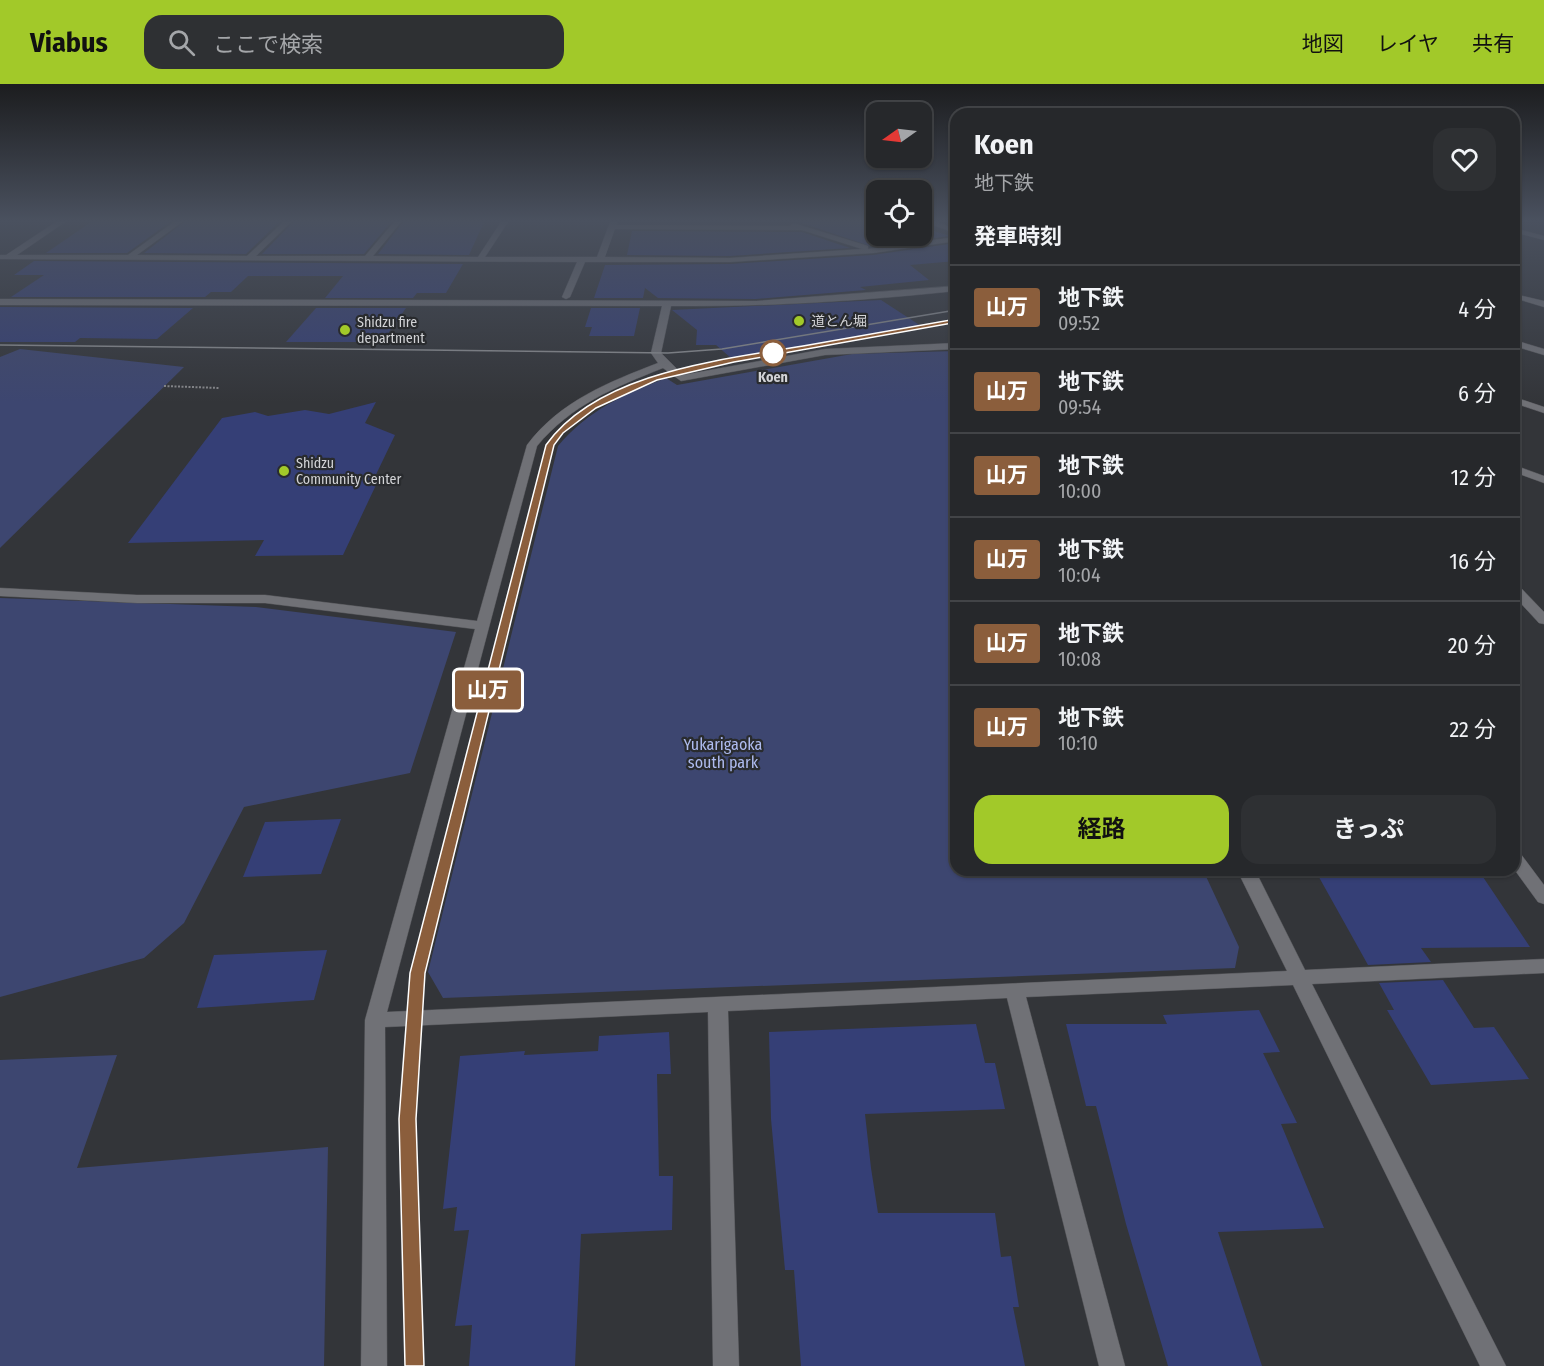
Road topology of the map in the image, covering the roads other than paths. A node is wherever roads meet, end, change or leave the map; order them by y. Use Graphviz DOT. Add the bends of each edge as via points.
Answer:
graph roads {
  1 [pos="573,282"];
  2 [pos="950,291"];
  3 [pos="1544,292"];
  4 [pos="566,297"];
  5 [pos="1520,297"];
  6 [pos="1523,298"];
  7 [pos="0,302"];
  8 [pos="667,304"];
  9 [pos="1544,304"];
  10 [pos="1520,345"];
  11 [pos="950,346"];
  12 [pos="1544,352"];
  13 [pos="664,364"];
  14 [pos="1520,402"];
  15 [pos="1544,410"];
  16 [pos="1520,470"];
  17 [pos="1544,480"];
  18 [pos="0,592"];
  19 [pos="1520,593"];
  20 [pos="1537,606"];
  21 [pos="1544,620"];
  22 [pos="483,626"];
  23 [pos="1520,865"];
  24 [pos="1249,876"];
  25 [pos="1544,898"];
  26 [pos="1544,966"];
  27 [pos="1301,979"];
  28 [pos="1015,992"];
  29 [pos="718,1005"];
  30 [pos="375,1020"];
  31 [pos="374,1366"];
  32 [pos="726,1366"];
  33 [pos="1112,1366"];
  34 [pos="1493,1366"];
  1 -- 4 [label="street"];
  2 -- 8 [label="street" via="818,301"];
  3 -- 6 [label="street"];
  5 -- 6 [label="street"];
  6 -- 9 [label="street"];
  7 -- 8 [label="street"];
  8 -- 13 [label="street" via="656,353"];
  10 -- 12 [label="street"];
  11 -- 13 [label="street" via="845,349 681,378"];
  13 -- 22 [label="street" via="577,402 544,429 532,445"];
  14 -- 15 [label="street"];
  16 -- 17 [label="street"];
  18 -- 22 [label="street" via="137,599 265,599"];
  19 -- 20 [label="street"];
  20 -- 21 [label="street"];
  22 -- 30 [label="street"];
  23 -- 25 [label="street"];
  24 -- 27 [label="street"];
  26 -- 27 [label="street"];
  27 -- 28 [label="street"];
  27 -- 34 [label="street"];
  28 -- 29 [label="street"];
  28 -- 33 [label="street"];
  29 -- 30 [label="street"];
  29 -- 32 [label="street"];
  30 -- 31 [label="street"];
}
